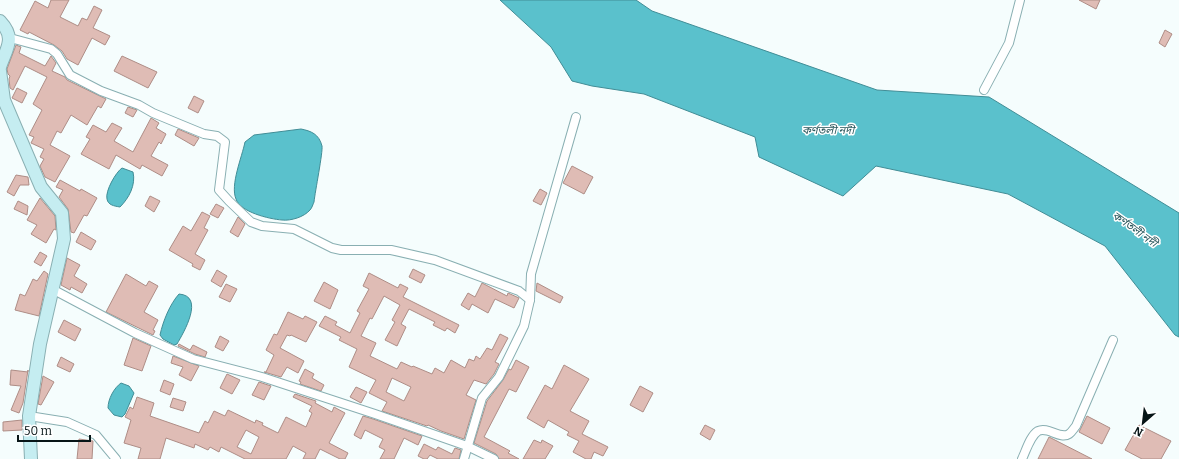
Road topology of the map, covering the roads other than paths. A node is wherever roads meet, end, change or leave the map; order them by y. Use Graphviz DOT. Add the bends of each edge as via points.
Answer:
graph roads {
  1 [pos="1020,0"];
  2 [pos="0,21"];
  3 [pos="10,38"];
  4 [pos="0,67"];
  5 [pos="0,71"];
  6 [pos="984,90"];
  7 [pos="576,117"];
  8 [pos="52,289"];
  9 [pos="530,300"];
  10 [pos="1113,340"];
  11 [pos="29,416"];
  12 [pos="467,446"];
  13 [pos="31,459"];
  14 [pos="116,459"];
  15 [pos="464,459"];
  16 [pos="494,459"];
  17 [pos="1022,459"];
  1 -- 6 [label="street" via="1009,43"];
  2 -- 3 [label="street" via="8,29"];
  3 -- 4 [label="street"];
  3 -- 9 [label="street" via="51,49 70,75 101,91 199,132 216,136 225,142 219,190 250,222 262,226 294,229 341,250 391,250 436,260 519,291"];
  5 -- 8 [label="street" via="4,100 41,187 62,213 64,239"];
  7 -- 9 [label="street" via="531,274"];
  8 -- 11 [label="street" via="40,344"];
  8 -- 12 [label="street" via="135,333 193,359 262,377"];
  9 -- 12 [label="street" via="524,326 510,356 499,377 482,398"];
  10 -- 17 [label="street" via="1076,426 1069,434 1063,435 1044,430 1038,432"];
  11 -- 13 [label="street"];
  11 -- 14 [label="street" via="67,422 96,435"];
  12 -- 15 [label="street"];
  12 -- 16 [label="street"];
}
